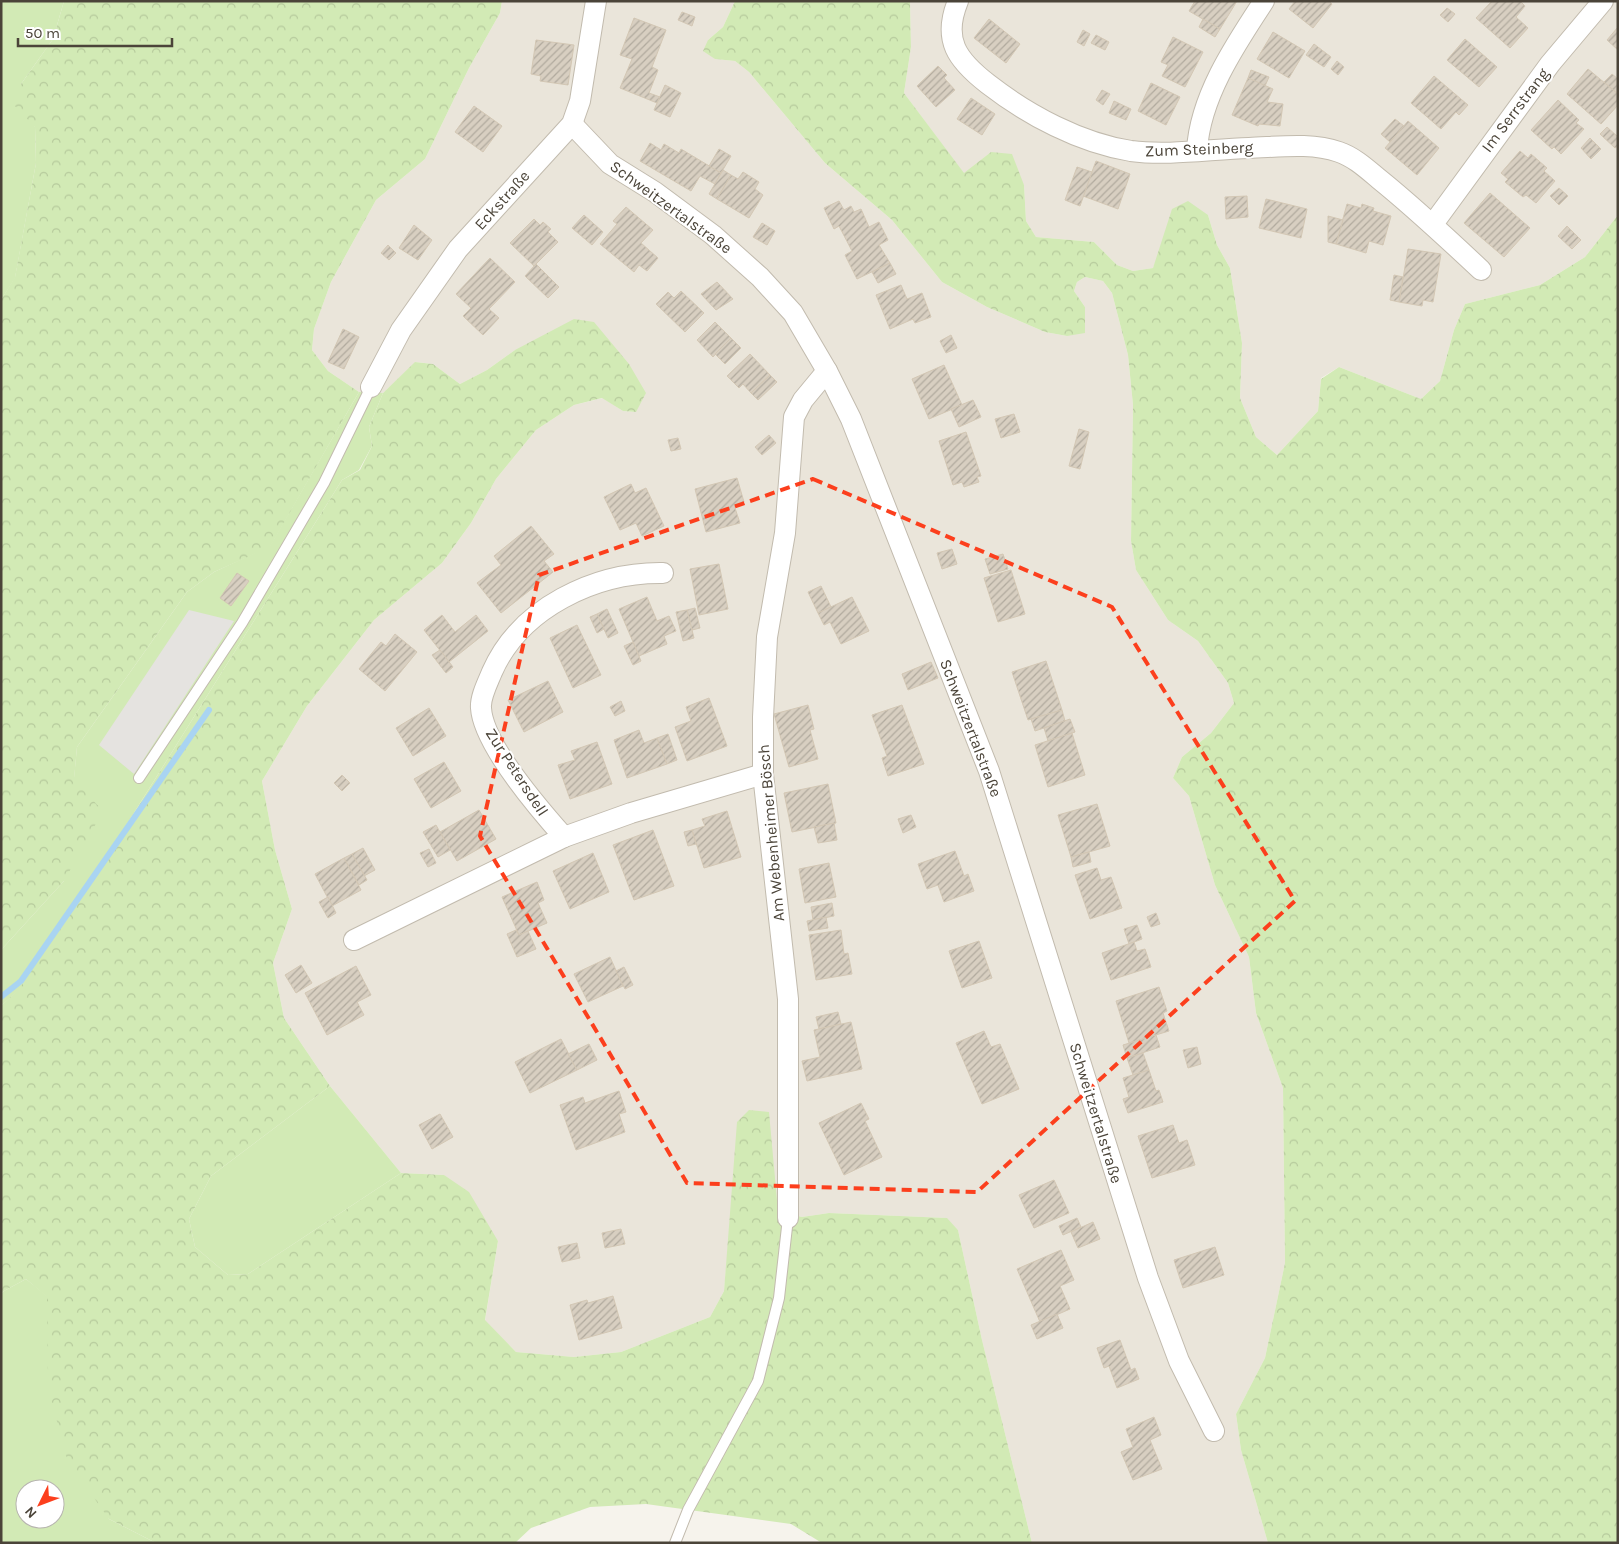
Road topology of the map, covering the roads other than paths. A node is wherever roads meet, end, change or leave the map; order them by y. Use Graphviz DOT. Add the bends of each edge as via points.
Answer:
graph roads {
  1 [pos="596,1"];
  2 [pos="958,1"];
  3 [pos="1264,1"];
  4 [pos="1603,1"];
  5 [pos="572,124"];
  6 [pos="1198,150"];
  7 [pos="1433,224"];
  8 [pos="1482,270"];
  9 [pos="827,371"];
  10 [pos="370,386"];
  11 [pos="663,573"];
  12 [pos="763,774"];
  13 [pos="139,778"];
  14 [pos="564,837"];
  15 [pos="354,940"];
  16 [pos="788,1218"];
  17 [pos="1214,1431"];
  18 [pos="675,1543"];
  1 -- 5 [label="street, Eckstraße" via="580,101"];
  2 -- 6 [label="street, Zum Steinberg" via="951,18 951,39 960,57 1002,95 1052,124 1098,144 1132,151"];
  3 -- 6 [label="street" via="1230,56 1209,99 1198,130"];
  4 -- 7 [label="street, Im Serrstrang" via="1550,64"];
  5 -- 9 [label="street, Schweitzertalstraße" via="610,164 713,235 760,276 793,313"];
  5 -- 10 [label="street, Eckstraße" via="458,249 400,330"];
  6 -- 7 [label="street, Zum Steinberg" via="1294,146 1323,147 1340,152 1354,159"];
  7 -- 8 [label="street, Zum Steinberg"];
  9 -- 12 [label="street, Am Webenheimer Bösch" via="803,400 794,417 785,533 767,637"];
  9 -- 17 [label="street, Schweitzertalstraße" via="851,419 989,771 1148,1278 1179,1361"];
  10 -- 13 [label="lane" via="324,483 242,623"];
  11 -- 14 [label="street, Zur Petersdell" via="612,579 546,606 498,659 486,686 481,707 486,729 535,804"];
  12 -- 14 [label="street" via="631,813"];
  12 -- 16 [label="street, Am Webenheimer Bösch" via="788,999"];
  14 -- 15 [label="street"];
  16 -- 18 [label="lane" via="779,1298 758,1381 688,1510"];
}
